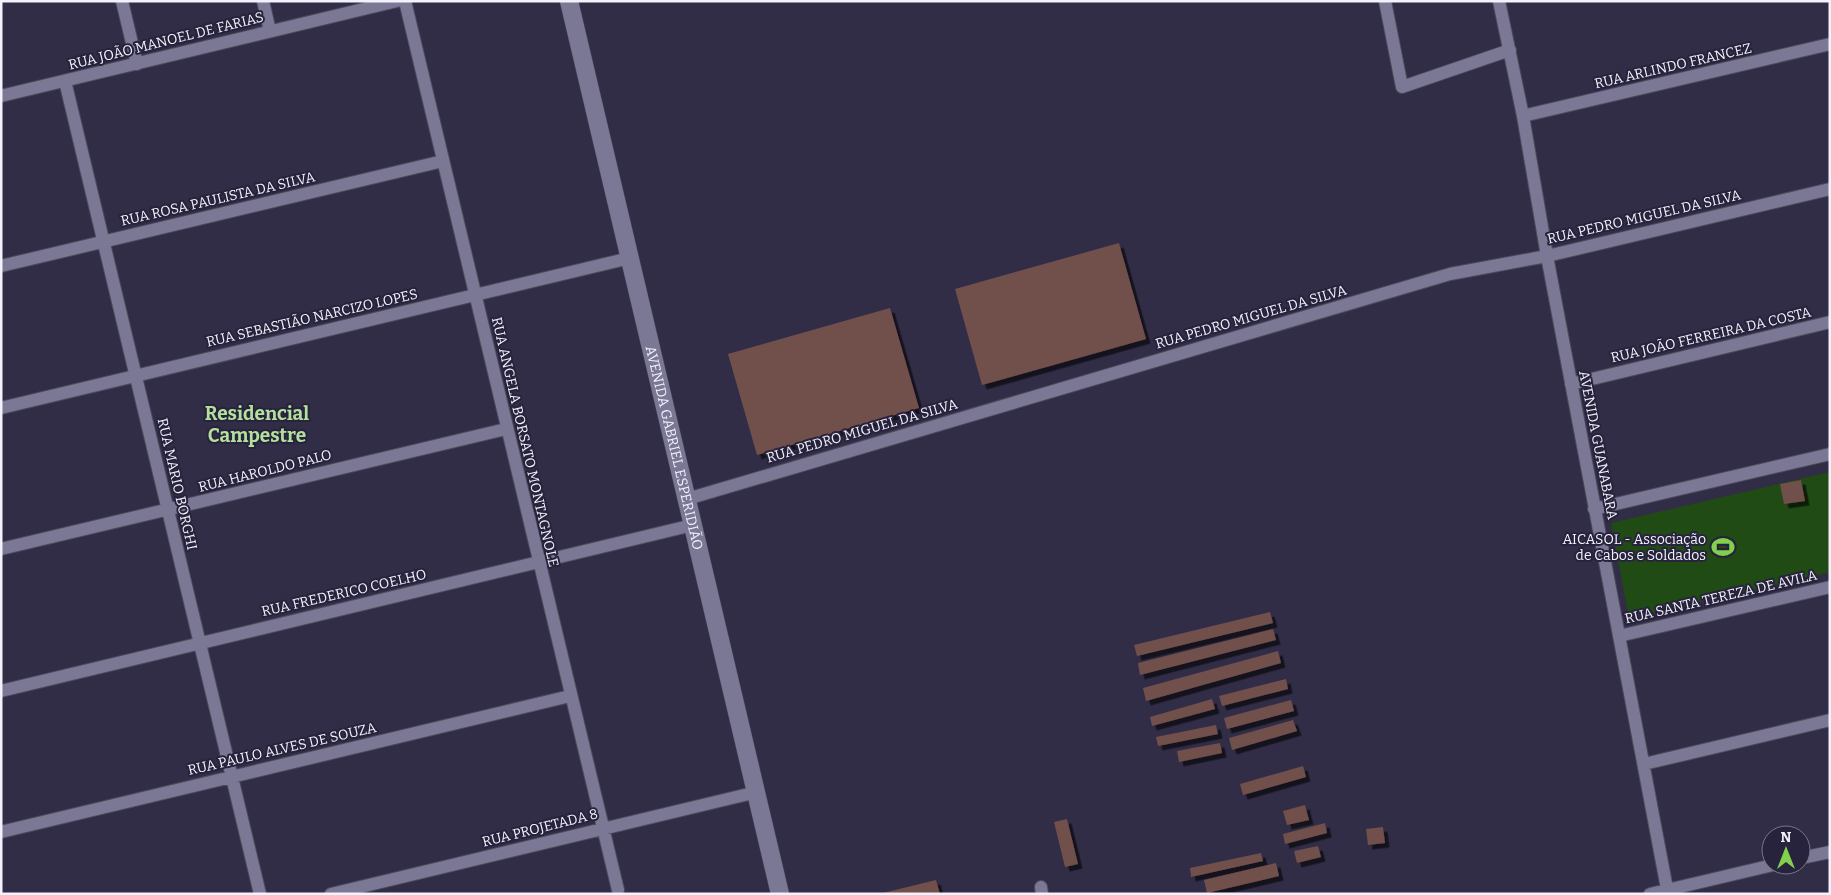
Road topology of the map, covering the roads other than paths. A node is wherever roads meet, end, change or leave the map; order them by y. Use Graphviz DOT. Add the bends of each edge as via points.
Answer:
graph roads {
  1 [pos="122,1"];
  2 [pos="263,1"];
  3 [pos="397,1"];
  4 [pos="405,1"];
  5 [pos="569,1"];
  6 [pos="1385,1"];
  7 [pos="1499,1"];
  8 [pos="270,31"];
  9 [pos="1830,44"];
  10 [pos="1510,50"];
  11 [pos="137,64"];
  12 [pos="65,81"];
  13 [pos="1,96"];
  14 [pos="1523,116"];
  15 [pos="443,162"];
  16 [pos="1830,189"];
  17 [pos="104,242"];
  18 [pos="1547,256"];
  19 [pos="630,258"];
  20 [pos="1,266"];
  21 [pos="475,295"];
  22 [pos="1830,322"];
  23 [pos="136,376"];
  24 [pos="1571,384"];
  25 [pos="1,408"];
  26 [pos="506,429"];
  27 [pos="1830,454"];
  28 [pos="687,499"];
  29 [pos="1594,509"];
  30 [pos="167,510"];
  31 [pos="693,526"];
  32 [pos="1,549"];
  33 [pos="539,562"];
  34 [pos="1830,588"];
  35 [pos="1619,636"];
  36 [pos="199,643"];
  37 [pos="1,691"];
  38 [pos="570,696"];
  39 [pos="1830,720"];
  40 [pos="1644,764"];
  41 [pos="231,777"];
  42 [pos="757,792"];
  43 [pos="603,828"];
  44 [pos="1,832"];
  45 [pos="1830,852"];
  46 [pos="1811,856"];
  47 [pos="1761,868"];
  48 [pos="618,890"];
  49 [pos="1667,892"];
  50 [pos="260,894"];
  51 [pos="331,894"];
  52 [pos="780,894"];
  53 [pos="1650,894"];
  1 -- 11 [label="street"];
  2 -- 8 [label="street"];
  3 -- 8 [label="street, RUA JOÃO MANOEL DE FARIAS"];
  4 -- 15 [label="street, RUA ANGELA BORSATO MONTAGNOLE"];
  5 -- 19 [label="main road, AVENIDA GABRIEL ESPERIDIÃO"];
  6 -- 10 [label="street" via="1402,87"];
  7 -- 10 [label="street, AVENIDA GUANABARA"];
  8 -- 11 [label="street, RUA JOÃO MANOEL DE FARIAS"];
  9 -- 14 [label="street, RUA ARLINDO FRANCEZ"];
  10 -- 14 [label="street, AVENIDA GUANABARA"];
  11 -- 12 [label="street, RUA JOÃO MANOEL DE FARIAS"];
  12 -- 13 [label="street, RUA JOÃO MANOEL DE FARIAS"];
  12 -- 17 [label="street, RUA MARIO BORGHI"];
  14 -- 18 [label="street, AVENIDA GUANABARA"];
  15 -- 17 [label="street, RUA ROSA PAULISTA DA SILVA"];
  15 -- 21 [label="street, RUA ANGELA BORSATO MONTAGNOLE"];
  16 -- 18 [label="street, RUA PEDRO MIGUEL DA SILVA"];
  17 -- 20 [label="street, RUA ROSA PAULISTA DA SILVA"];
  17 -- 23 [label="street, RUA MARIO BORGHI"];
  18 -- 24 [label="street, AVENIDA GUANABARA"];
  18 -- 28 [label="street, RUA PEDRO MIGUEL DA SILVA" via="1450,274"];
  19 -- 21 [label="street, RUA SEBASTIÃO NARCIZO LOPES"];
  19 -- 28 [label="main road, AVENIDA GABRIEL ESPERIDIÃO"];
  21 -- 23 [label="street, RUA SEBASTIÃO NARCIZO LOPES"];
  21 -- 26 [label="street, RUA ANGELA BORSATO MONTAGNOLE"];
  22 -- 24 [label="street, RUA JOÃO FERREIRA DA COSTA"];
  23 -- 25 [label="street, RUA SEBASTIÃO NARCIZO LOPES"];
  23 -- 30 [label="street, RUA MARIO BORGHI"];
  24 -- 29 [label="street, AVENIDA GUANABARA"];
  26 -- 30 [label="street, RUA HAROLDO PALO"];
  26 -- 33 [label="street, RUA ANGELA BORSATO MONTAGNOLE"];
  27 -- 29 [label="street"];
  28 -- 31 [label="main road, AVENIDA GABRIEL ESPERIDIÃO"];
  29 -- 35 [label="street, AVENIDA GUANABARA"];
  30 -- 32 [label="street, RUA HAROLDO PALO"];
  30 -- 36 [label="street, RUA MARIO BORGHI"];
  31 -- 33 [label="street, RUA FREDERICO COELHO"];
  31 -- 42 [label="main road, AVENIDA GABRIEL ESPERIDIÃO"];
  33 -- 36 [label="street, RUA FREDERICO COELHO"];
  33 -- 38 [label="street, RUA ANGELA BORSATO MONTAGNOLE"];
  34 -- 35 [label="street, RUA SANTA TEREZA DE AVILA"];
  35 -- 40 [label="street, AVENIDA GUANABARA"];
  36 -- 37 [label="street, RUA FREDERICO COELHO"];
  36 -- 41 [label="street, RUA MARIO BORGHI"];
  38 -- 41 [label="street, RUA PAULO ALVES DE SOUZA"];
  38 -- 43 [label="street, RUA ANGELA BORSATO MONTAGNOLE"];
  39 -- 40 [label="street"];
  40 -- 49 [label="street, AVENIDA GUANABARA"];
  41 -- 44 [label="street, RUA PAULO ALVES DE SOUZA"];
  41 -- 50 [label="street, RUA MARIO BORGHI"];
  42 -- 43 [label="street, RUA PROJETADA 8"];
  42 -- 52 [label="main road, AVENIDA GABRIEL ESPERIDIÃO"];
  43 -- 48 [label="street, RUA ANGELA BORSATO MONTAGNOLE"];
  43 -- 51 [label="street, RUA PROJETADA 8"];
  45 -- 46 [label="street"];
  47 -- 49 [label="street"];
  49 -- 53 [label="street"];
}
